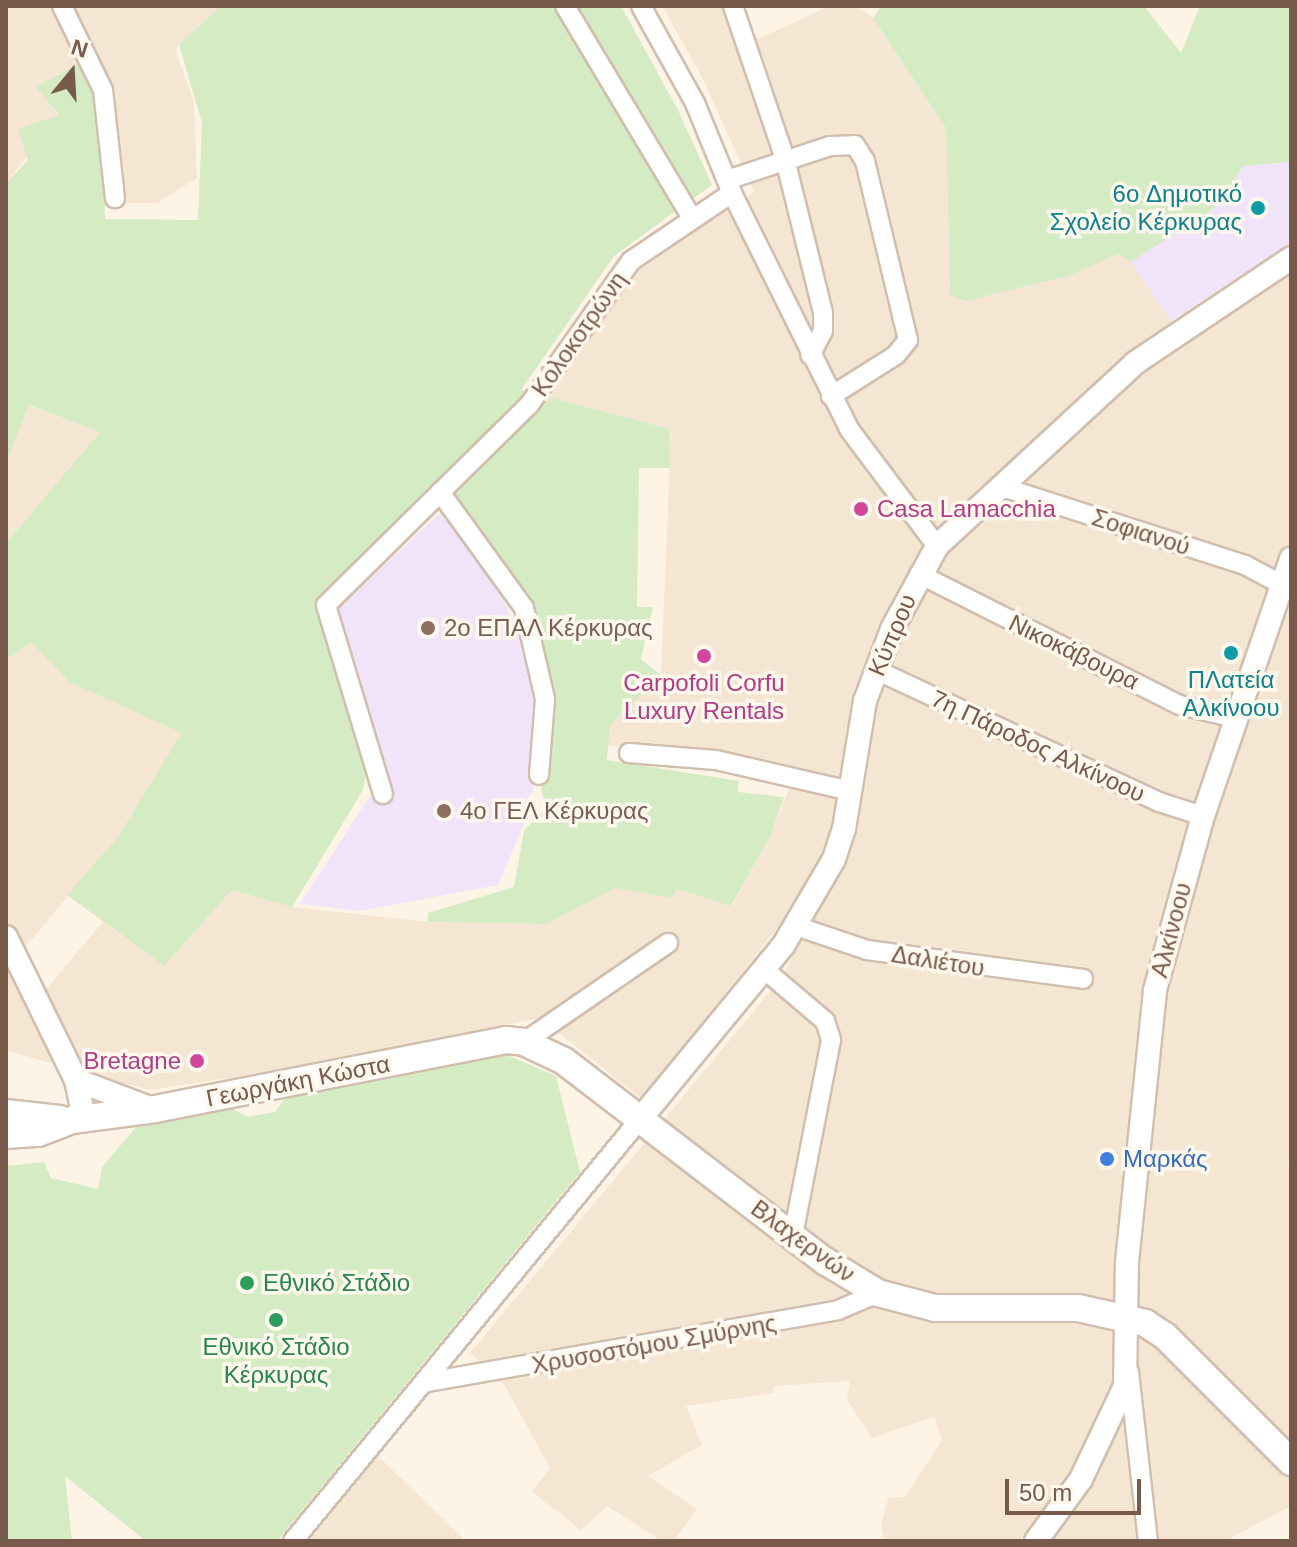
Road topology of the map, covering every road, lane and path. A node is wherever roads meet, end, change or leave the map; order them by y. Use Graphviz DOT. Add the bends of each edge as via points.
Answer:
graph roads {
  1 [pos="62,6"];
  2 [pos="565,6"];
  3 [pos="641,6"];
  4 [pos="733,6"];
  5 [pos="785,159"];
  6 [pos="729,187"];
  7 [pos="115,198"];
  8 [pos="692,218"];
  9 [pos="1291,258"];
  10 [pos="810,355"];
  11 [pos="831,396"];
  12 [pos="999,486"];
  13 [pos="440,492"];
  14 [pos="937,546"];
  15 [pos="1291,559"];
  16 [pos="919,574"];
  17 [pos="1280,584"];
  18 [pos="876,670"];
  19 [pos="1235,718"];
  20 [pos="629,753"];
  21 [pos="539,775"];
  22 [pos="850,791"];
  23 [pos="383,794"];
  24 [pos="1203,816"];
  25 [pos="796,926"];
  26 [pos="6,937"];
  27 [pos="668,943"];
  28 [pos="765,970"];
  29 [pos="1083,979"];
  30 [pos="524,1042"];
  31 [pos="76,1080"];
  32 [pos="155,1109"];
  33 [pos="6,1113"];
  34 [pos="641,1118"];
  35 [pos="78,1120"];
  36 [pos="38,1133"];
  37 [pos="6,1135"];
  38 [pos="6,1149"];
  39 [pos="793,1236"];
  40 [pos="878,1293"];
  41 [pos="1128,1316"];
  42 [pos="1129,1372"];
  43 [pos="427,1382"];
  44 [pos="1291,1462"];
  45 [pos="293,1541"];
  46 [pos="1036,1541"];
  47 [pos="1148,1541"];
  1 -- 7 [label="street" via="103,90"];
  2 -- 8 [label="street"];
  3 -- 6 [label="street" via="695,103"];
  4 -- 5 [label="street"];
  5 -- 6 [label="street, Κολοκοτρώνη"];
  5 -- 10 [label="street" via="823,313 823,331"];
  5 -- 11 [label="street, Κολοκοτρώνη" via="830,146 852,145 860,151 908,334 907,345 896,355"];
  6 -- 8 [label="street, Κολοκοτρώνη"];
  6 -- 10 [label="street"];
  8 -- 13 [label="street, Κολοκοτρώνη" via="631,261 529,405"];
  9 -- 12 [label="street, Κύπρου" via="1135,363"];
  10 -- 11 [label="street"];
  11 -- 14 [label="street" via="863,452"];
  12 -- 14 [label="street, Κύπρου"];
  12 -- 17 [label="street, Σοφιανού" via="1245,565"];
  13 -- 21 [label="street" via="524,608 545,699"];
  13 -- 23 [label="street, Κολοκοτρώνη" via="326,605"];
  14 -- 16 [label="street, Κύπρου"];
  15 -- 17 [label="street, Αλκίνοου"];
  16 -- 18 [label="street, Κύπρου"];
  16 -- 19 [label="street, Νικοκάβουρα" via="1180,705"];
  17 -- 19 [label="street, Αλκίνοου"];
  18 -- 22 [label="street, Κύπρου" via="860,723"];
  18 -- 24 [label="street, 7η Πάροδος Αλκίνοου" via="1159,802"];
  19 -- 24 [label="street, Αλκίνοου"];
  20 -- 22 [label="street" via="716,760"];
  22 -- 25 [label="street, Κύπρου" via="838,850"];
  24 -- 41 [label="street, Αλκίνοου" via="1153,999 1133,1179"];
  25 -- 28 [label="street, Κύπρου"];
  25 -- 29 [label="street, Δαλιέτου" via="867,950"];
  26 -- 31 [label="street"];
  27 -- 30 [label="street"];
  28 -- 34 [label="street, Κύπρου"];
  28 -- 39 [label="street" via="818,1014 831,1040"];
  30 -- 32 [label="main road, Γεωργάκη Κώστα" via="506,1040"];
  30 -- 34 [label="main road, Βλαχερνών" via="557,1056"];
  31 -- 32 [label="street"];
  31 -- 35 [label="street"];
  32 -- 35 [label="main road, Γεωργάκη Κώστα"];
  33 -- 35 [label="main road, Γεωργάκη Κώστα"];
  34 -- 39 [label="main road, Βλαχερνών"];
  34 -- 43 [label="street"];
  35 -- 36 [label="main road, Γεωργάκη Κώστα"];
  36 -- 37 [label="main road, Γεωργάκη Κώστα"];
  36 -- 38 [label="main road"];
  39 -- 40 [label="main road, Βλαχερνών"];
  40 -- 41 [label="main road, Βλαχερνών" via="935,1308 1078,1308"];
  40 -- 43 [label="street, Χρυσοστόμου Σμύρνης" via="838,1310"];
  41 -- 42 [label="street, Αλκίνοου"];
  41 -- 44 [label="main road, Βλαχερνών" via="1165,1336"];
  42 -- 46 [label="street" via="1098,1450"];
  42 -- 47 [label="street"];
  43 -- 45 [label="street"];
}
